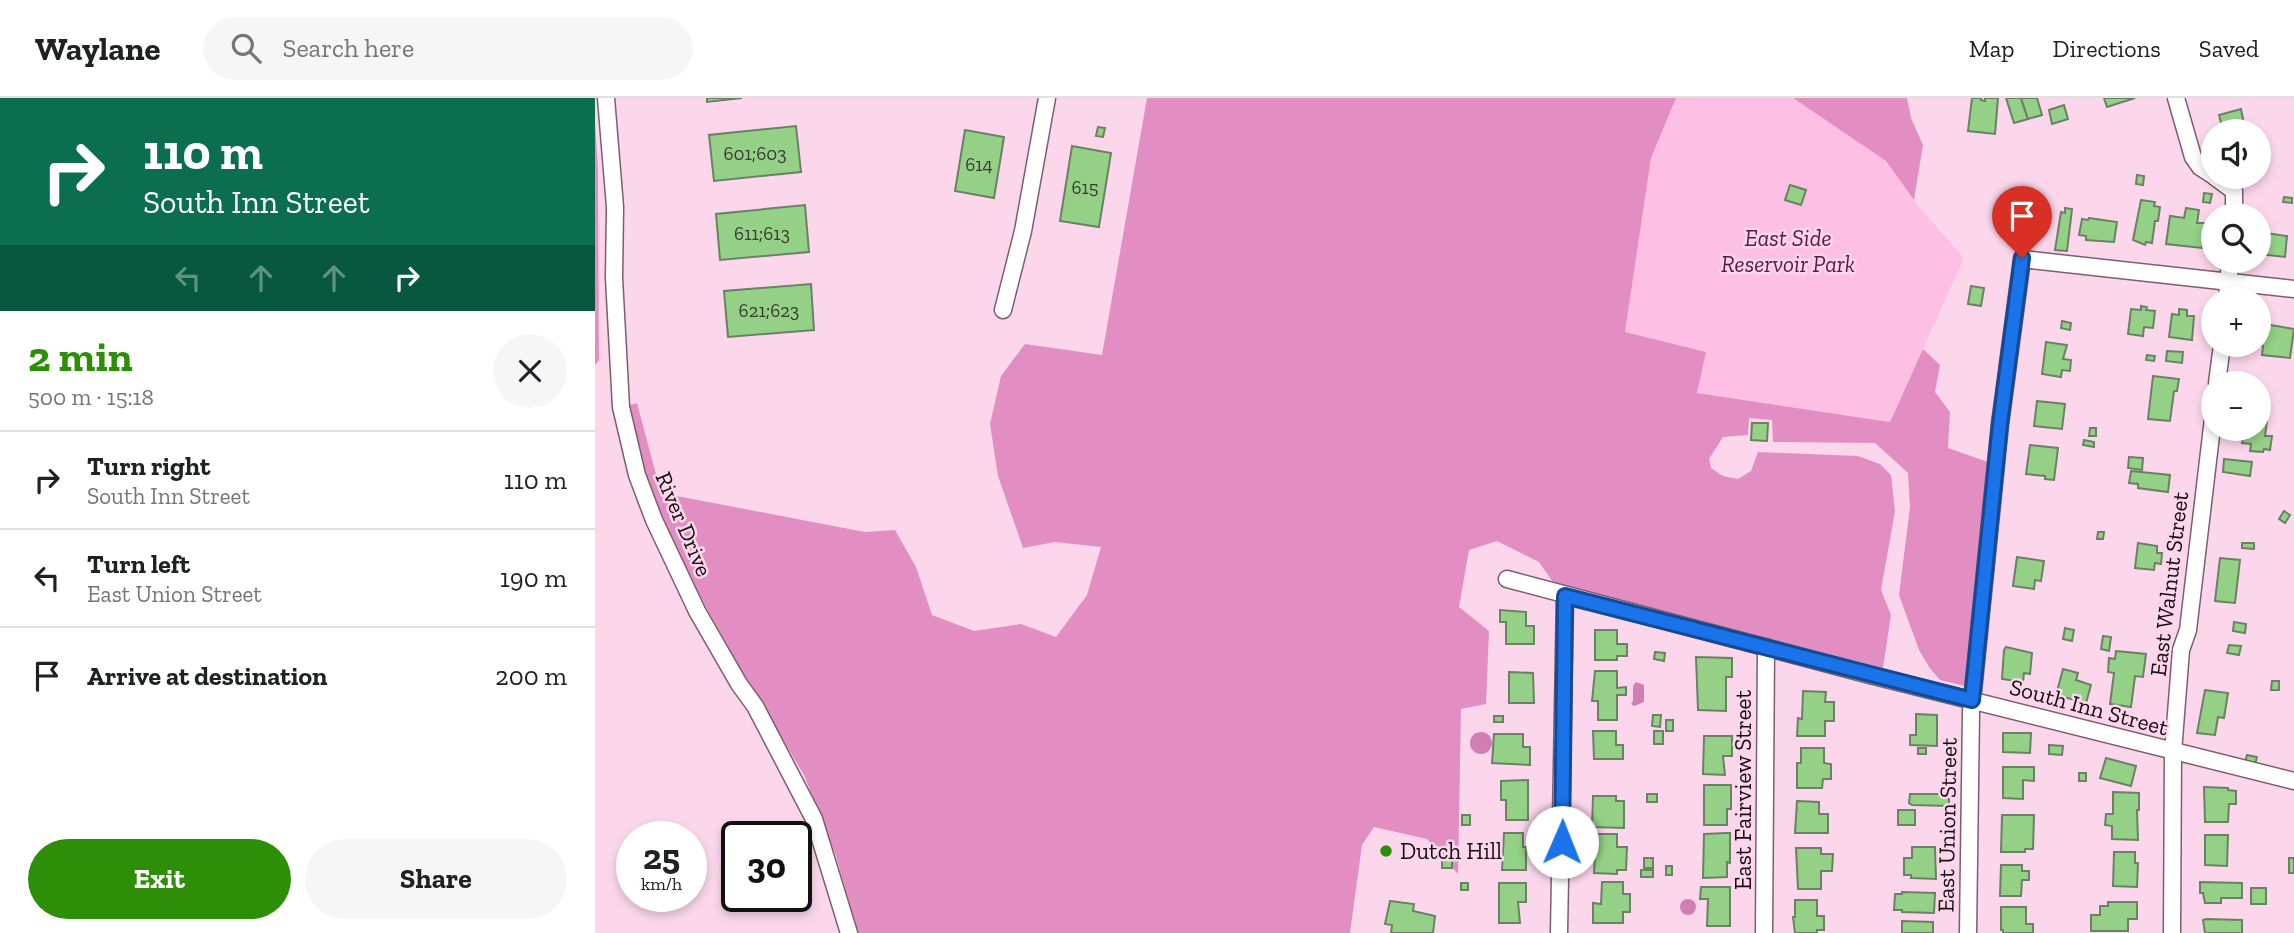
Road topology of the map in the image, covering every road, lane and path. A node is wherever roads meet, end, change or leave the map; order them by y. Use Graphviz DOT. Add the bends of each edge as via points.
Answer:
graph roads {
  1 [pos="606,98"];
  2 [pos="1047,98"];
  3 [pos="2176,98"];
  4 [pos="2201,168"];
  5 [pos="2230,273"];
  6 [pos="2229,282"];
  7 [pos="2228,287"];
  8 [pos="2294,289"];
  9 [pos="1003,310"];
  10 [pos="2210,441"];
  11 [pos="1507,579"];
  12 [pos="1565,596"];
  13 [pos="1766,647"];
  14 [pos="1972,700"];
  15 [pos="2173,752"];
  16 [pos="2294,781"];
  17 [pos="849,933"];
  18 [pos="1559,933"];
  19 [pos="1764,933"];
  20 [pos="1968,933"];
  21 [pos="2172,933"];
  1 -- 17 [label="street, River Drive" via="615,207 621,407 637,475 697,611 755,706 814,819"];
  2 -- 9 [label="street" via="1023,231"];
  3 -- 4 [label="street" via="2193,157"];
  5 -- 6 [label="street"];
  6 -- 7 [label="street"];
  6 -- 8 [label="street"];
  6 -- 14 [label="street, East Union Street" via="2022,258"];
  10 -- 15 [label="street, East Walnut Street" via="2188,630 2181,650"];
  11 -- 12 [label="street, South Inn Street"];
  12 -- 13 [label="street, South Inn Street"];
  12 -- 18 [label="street"];
  13 -- 14 [label="street, South Inn Street"];
  13 -- 19 [label="street, East Fairview Street"];
  14 -- 15 [label="street, South Inn Street"];
  14 -- 20 [label="street, East Union Street"];
  15 -- 16 [label="street, South Inn Street"];
  15 -- 21 [label="street, East Walnut Street"];
}
